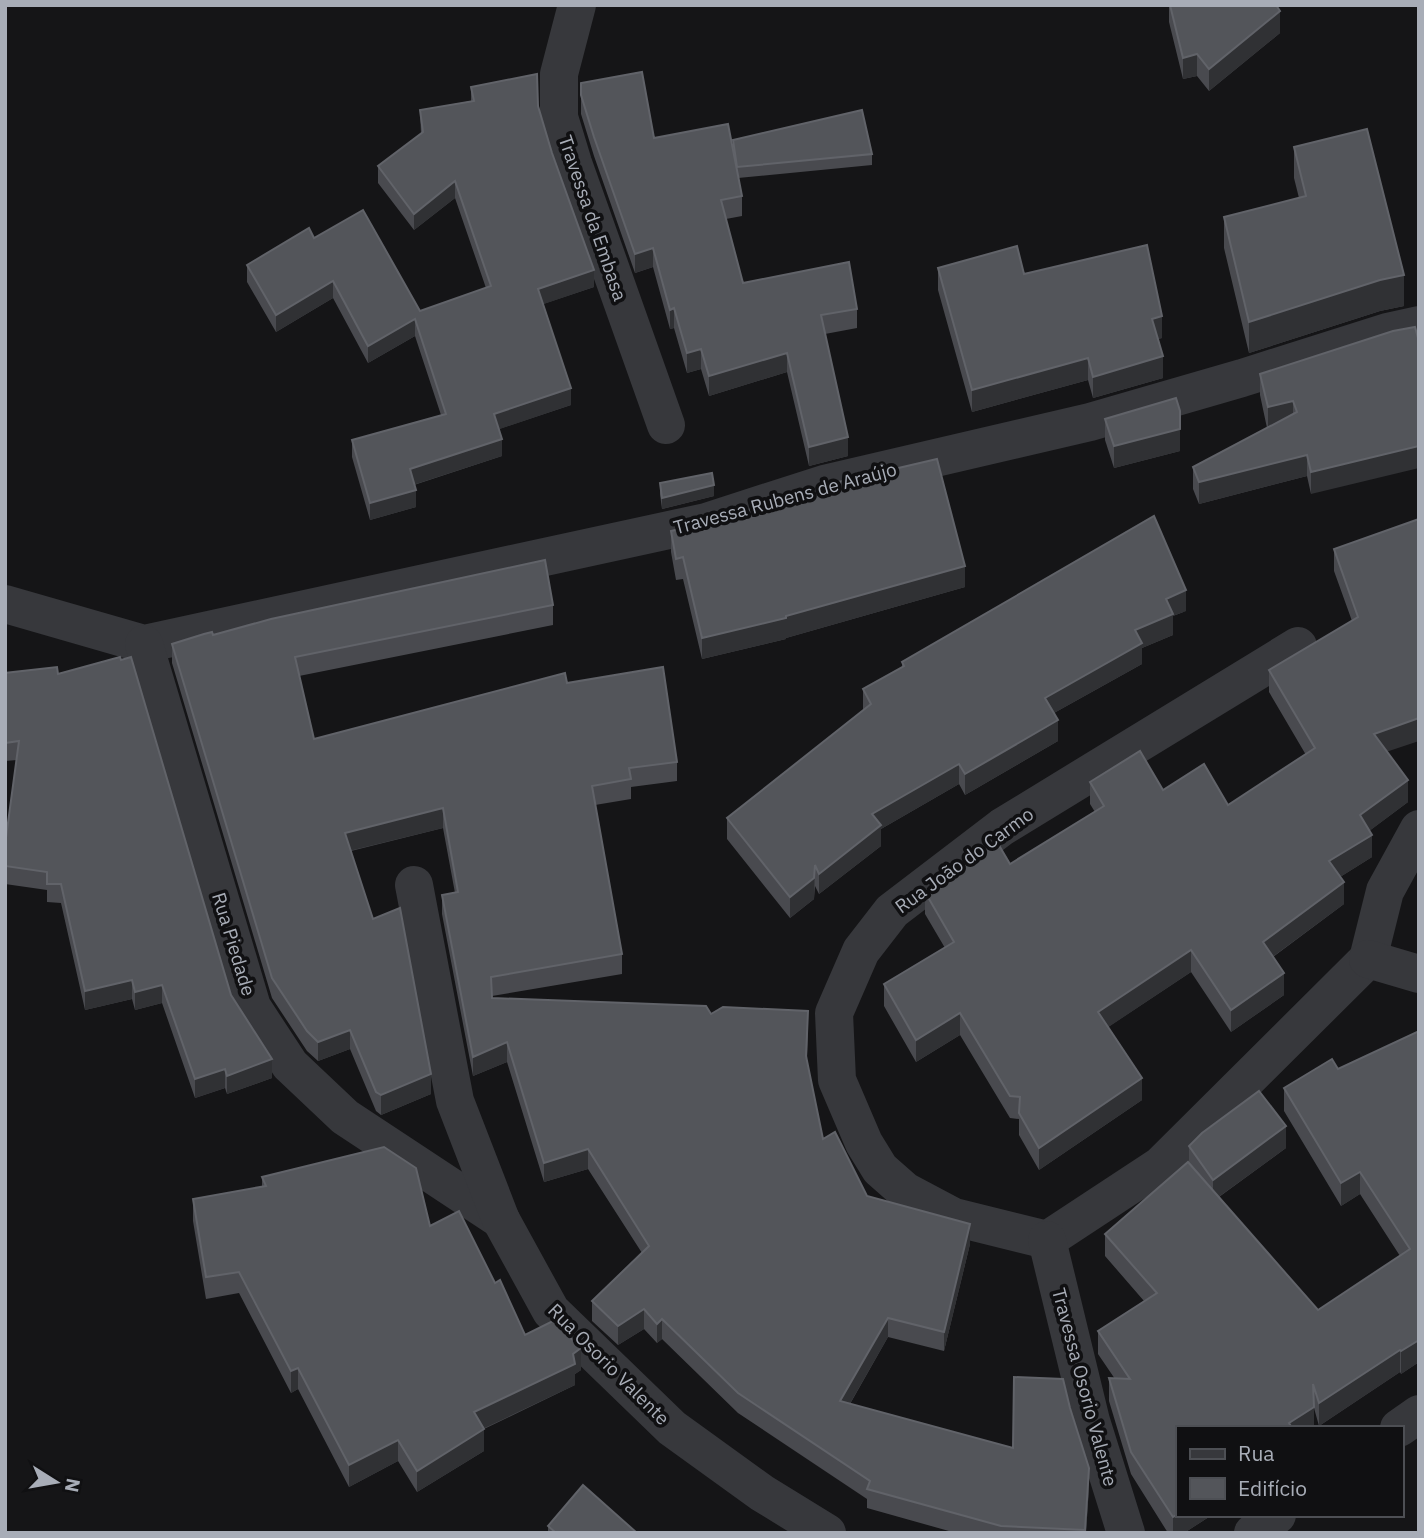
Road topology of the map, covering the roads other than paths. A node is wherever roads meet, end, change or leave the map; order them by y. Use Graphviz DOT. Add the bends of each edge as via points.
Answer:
graph roads {
  1 [pos="577,5"];
  2 [pos="1419,325"];
  3 [pos="666,425"];
  4 [pos="5,604"];
  5 [pos="144,644"];
  6 [pos="1298,646"];
  7 [pos="1419,829"];
  8 [pos="414,886"];
  9 [pos="1368,959"];
  10 [pos="1419,974"];
  11 [pos="500,1220"];
  12 [pos="1046,1240"];
  13 [pos="1419,1415"];
  14 [pos="1402,1426"];
  15 [pos="1274,1517"];
  16 [pos="827,1533"];
  17 [pos="1126,1533"];
  18 [pos="1253,1533"];
  1 -- 3 [label="street, Travessa da Embasa" via="559,74 559,117"];
  2 -- 5 [label="street, Travessa Rubens de Araújo" via="1090,422 824,484 706,522"];
  4 -- 5 [label="street"];
  5 -- 11 [label="street, Rua Piedade" via="252,1007 290,1065 345,1116"];
  6 -- 12 [label="street, Rua João do Carmo" via="1002,827 892,911 862,951 834,1013 837,1080 880,1169 905,1191 954,1217"];
  7 -- 9 [label="street" via="1385,891"];
  8 -- 11 [label="street, Rua Osorio Valente" via="455,1101"];
  9 -- 10 [label="street"];
  9 -- 12 [label="street" via="1161,1165"];
  11 -- 16 [label="street, Rua Osorio Valente" via="551,1311 672,1428"];
  12 -- 17 [label="street, Travessa Osorio Valente" via="1091,1421"];
  13 -- 14 [label="street"];
  15 -- 18 [label="street"];
}
